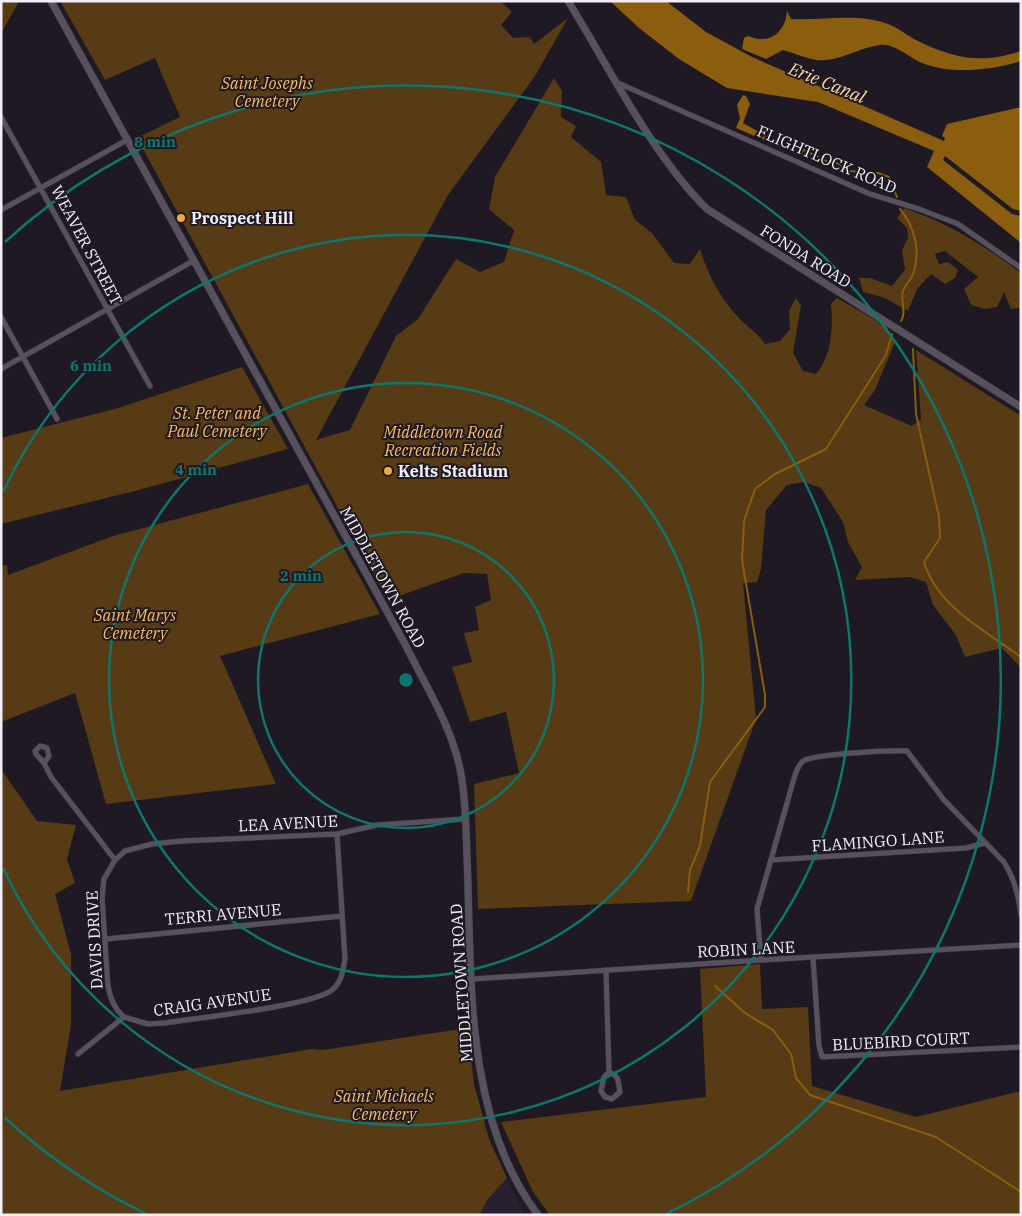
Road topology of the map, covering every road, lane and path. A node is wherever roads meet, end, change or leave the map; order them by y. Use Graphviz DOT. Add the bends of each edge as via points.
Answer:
graph roads {
  1 [pos="50,1"];
  2 [pos="568,1"];
  3 [pos="618,83"];
  4 [pos="1,117"];
  5 [pos="127,140"];
  6 [pos="42,187"];
  7 [pos="1,210"];
  8 [pos="193,261"];
  9 [pos="1021,268"];
  10 [pos="108,309"];
  11 [pos="1,317"];
  12 [pos="23,357"];
  13 [pos="1,369"];
  14 [pos="150,386"];
  15 [pos="1021,407"];
  16 [pos="57,419"];
  17 [pos="44,763"];
  18 [pos="465,819"];
  19 [pos="337,834"];
  20 [pos="985,843"];
  21 [pos="115,860"];
  22 [pos="771,860"];
  23 [pos="1021,915"];
  24 [pos="342,916"];
  25 [pos="106,939"];
  26 [pos="1021,946"];
  27 [pos="813,958"];
  28 [pos="761,960"];
  29 [pos="606,970"];
  30 [pos="473,979"];
  31 [pos="124,1017"];
  32 [pos="1021,1047"];
  33 [pos="78,1054"];
  34 [pos="609,1072"];
  35 [pos="538,1215"];
  1 -- 5 [label="street, MIDDLETOWN ROAD"];
  2 -- 3 [label="street, FONDA ROAD"];
  3 -- 9 [label="street, FLIGHTLOCK ROAD" via="870,194 958,224"];
  3 -- 15 [label="street, FONDA ROAD" via="689,191 707,209"];
  4 -- 6 [label="street, WEAVER STREET"];
  5 -- 6 [label="street"];
  5 -- 8 [label="street, MIDDLETOWN ROAD"];
  6 -- 7 [label="street"];
  6 -- 10 [label="street, WEAVER STREET"];
  8 -- 10 [label="street"];
  8 -- 18 [label="street, MIDDLETOWN ROAD" via="434,701 457,757"];
  10 -- 12 [label="street"];
  10 -- 14 [label="street, WEAVER STREET"];
  11 -- 12 [label="street"];
  12 -- 13 [label="street"];
  12 -- 16 [label="street"];
  17 -- 21 [label="street" via="51,777"];
  18 -- 19 [label="street, LEA AVENUE" via="377,825"];
  18 -- 30 [label="street, MIDDLETOWN ROAD"];
  19 -- 21 [label="street, LEA AVENUE" via="167,842 125,851"];
  19 -- 24 [label="street"];
  20 -- 22 [label="street, FLAMINGO LANE" via="966,848"];
  20 -- 22 [label="street" via="944,800 907,751 827,756 801,763"];
  20 -- 23 [label="street" via="1010,872"];
  21 -- 25 [label="street, DAVIS DRIVE" via="104,880 102,898"];
  22 -- 28 [label="street" via="757,909"];
  24 -- 25 [label="street, TERRI AVENUE"];
  24 -- 31 [label="street, CRAIG AVENUE" via="345,959 341,977 331,991 307,1001 165,1023 148,1024"];
  25 -- 31 [label="street, DAVIS DRIVE" via="109,992 118,1012"];
  26 -- 27 [label="street, ROBIN LANE"];
  27 -- 28 [label="street, ROBIN LANE"];
  27 -- 32 [label="street, BLUEBIRD COURT" via="822,1057"];
  28 -- 29 [label="street, ROBIN LANE"];
  29 -- 30 [label="street, ROBIN LANE"];
  29 -- 34 [label="street"];
  30 -- 35 [label="street, MIDDLETOWN ROAD" via="483,1088 491,1120 505,1159"];
  31 -- 33 [label="street"];
  34 -- 34 [label="street" via="620,1084 620,1092 612,1099 605,1097 601,1090 604,1077"];
}
